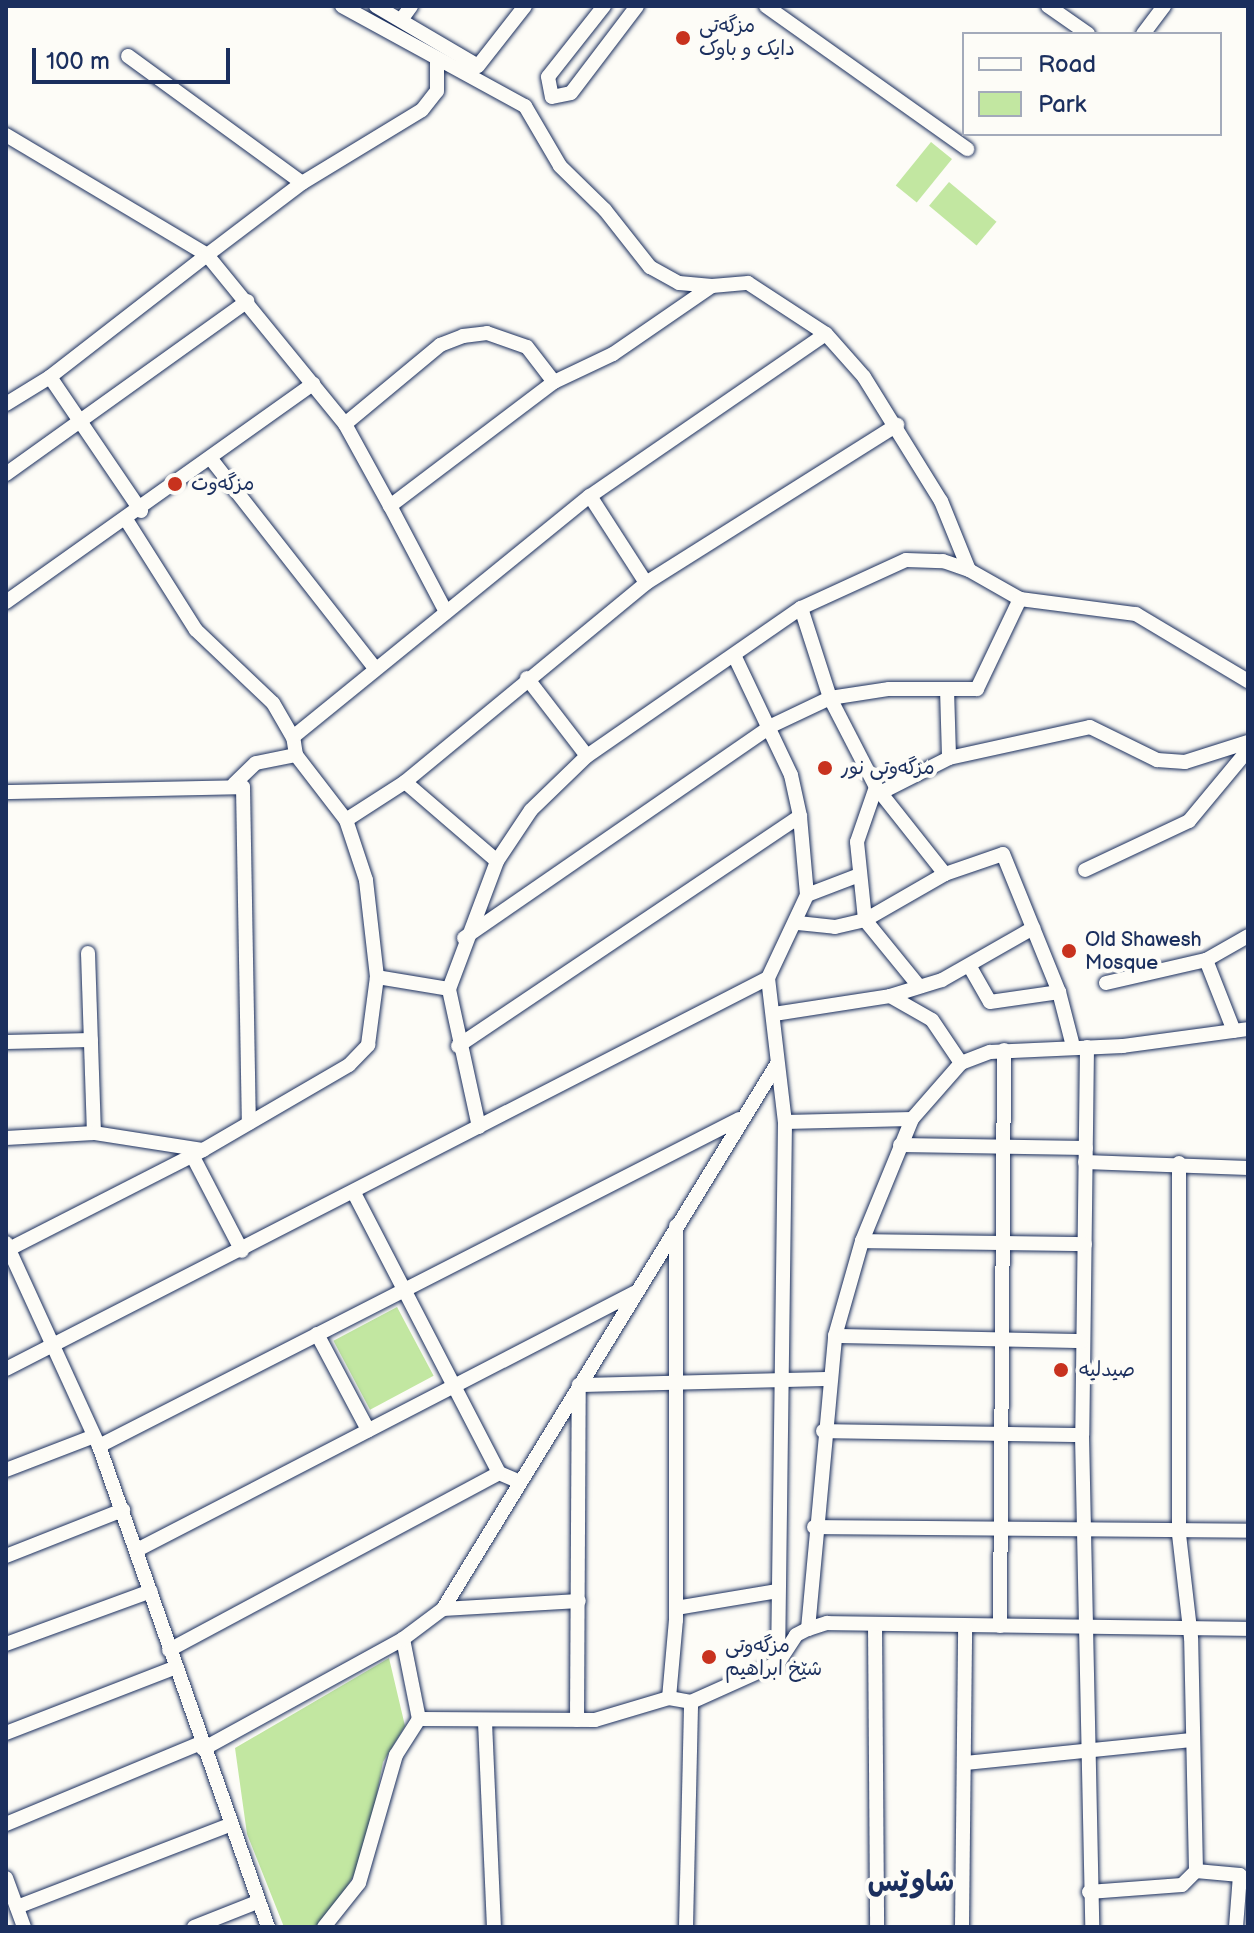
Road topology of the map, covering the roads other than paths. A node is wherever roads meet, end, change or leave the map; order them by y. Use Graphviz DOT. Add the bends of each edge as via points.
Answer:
graph roads {
  1 [pos="342,6"];
  2 [pos="376,6"];
  3 [pos="411,6"];
  4 [pos="525,6"];
  5 [pos="604,6"];
  6 [pos="637,6"];
  7 [pos="766,6"];
  8 [pos="1048,6"];
  9 [pos="1164,6"];
  10 [pos="401,20"];
  11 [pos="1085,32"];
  12 [pos="1144,32"];
  13 [pos="128,56"];
  14 [pos="437,61"];
  15 [pos="6,135"];
  16 [pos="967,149"];
  17 [pos="302,183"];
  18 [pos="207,255"];
  19 [pos="712,286"];
  20 [pos="248,301"];
  21 [pos="826,334"];
  22 [pos="50,377"];
  23 [pos="554,382"];
  24 [pos="313,384"];
  25 [pos="6,404"];
  26 [pos="79,421"];
  27 [pos="345,424"];
  28 [pos="897,425"];
  29 [pos="211,459"];
  30 [pos="6,474"];
  31 [pos="590,496"];
  32 [pos="390,506"];
  33 [pos="141,511"];
  34 [pos="127,521"];
  35 [pos="969,570"];
  36 [pos="646,583"];
  37 [pos="1020,599"];
  38 [pos="6,602"];
  39 [pos="801,608"];
  40 [pos="446,612"];
  41 [pos="735,657"];
  42 [pos="375,668"];
  43 [pos="527,678"];
  44 [pos="1248,681"];
  45 [pos="947,689"];
  46 [pos="830,698"];
  47 [pos="771,726"];
  48 [pos="293,737"];
  49 [pos="1248,742"];
  50 [pos="1248,750"];
  51 [pos="296,755"];
  52 [pos="587,756"];
  53 [pos="949,758"];
  54 [pos="405,782"];
  55 [pos="234,784"];
  56 [pos="878,790"];
  57 [pos="6,792"];
  58 [pos="800,816"];
  59 [pos="346,820"];
  60 [pos="497,861"];
  61 [pos="1085,870"];
  62 [pos="945,874"];
  63 [pos="859,875"];
  64 [pos="807,895"];
  65 [pos="865,920"];
  66 [pos="798,923"];
  67 [pos="1033,928"];
  68 [pos="1248,936"];
  69 [pos="464,939"];
  70 [pos="88,953"];
  71 [pos="1206,960"];
  72 [pos="970,967"];
  73 [pos="377,977"];
  74 [pos="768,978"];
  75 [pos="1106,983"];
  76 [pos="918,985"];
  77 [pos="449,989"];
  78 [pos="1059,992"];
  79 [pos="890,996"];
  80 [pos="774,1014"];
  81 [pos="1241,1030"];
  82 [pos="91,1040"];
  83 [pos="6,1042"];
  84 [pos="458,1046"];
  85 [pos="1080,1046"];
  86 [pos="1004,1050"];
  87 [pos="961,1063"];
  88 [pos="777,1064"];
  89 [pos="741,1118"];
  90 [pos="912,1119"];
  91 [pos="785,1122"];
  92 [pos="249,1123"];
  93 [pos="479,1127"];
  94 [pos="94,1133"];
  95 [pos="6,1138"];
  96 [pos="900,1145"];
  97 [pos="1007,1150"];
  98 [pos="198,1153"];
  99 [pos="1086,1155"];
  100 [pos="1179,1163"];
  101 [pos="1248,1168"];
  102 [pos="354,1193"];
  103 [pos="676,1225"];
  104 [pos="862,1241"];
  105 [pos="1003,1243"];
  106 [pos="1085,1244"];
  107 [pos="7,1246"];
  108 [pos="242,1251"];
  109 [pos="404,1290"];
  110 [pos="635,1293"];
  111 [pos="317,1334"];
  112 [pos="835,1336"];
  113 [pos="1003,1338"];
  114 [pos="1081,1341"];
  115 [pos="57,1347"];
  116 [pos="6,1369"];
  117 [pos="778,1378"];
  118 [pos="829,1379"];
  119 [pos="676,1382"];
  120 [pos="454,1385"];
  121 [pos="579,1385"];
  122 [pos="368,1430"];
  123 [pos="823,1431"];
  124 [pos="1082,1435"];
  125 [pos="1003,1436"];
  126 [pos="96,1441"];
  127 [pos="6,1470"];
  128 [pos="499,1473"];
  129 [pos="520,1482"];
  130 [pos="123,1510"];
  131 [pos="814,1527"];
  132 [pos="1004,1529"];
  133 [pos="1248,1531"];
  134 [pos="1085,1533"];
  135 [pos="1179,1534"];
  136 [pos="137,1550"];
  137 [pos="6,1556"];
  138 [pos="151,1591"];
  139 [pos="778,1591"];
  140 [pos="579,1601"];
  141 [pos="676,1608"];
  142 [pos="443,1609"];
  143 [pos="875,1624"];
  144 [pos="1000,1626"];
  145 [pos="965,1627"];
  146 [pos="1186,1628"];
  147 [pos="808,1629"];
  148 [pos="1085,1629"];
  149 [pos="1248,1629"];
  150 [pos="403,1639"];
  151 [pos="6,1644"];
  152 [pos="169,1650"];
  153 [pos="778,1663"];
  154 [pos="174,1668"];
  155 [pos="669,1698"];
  156 [pos="691,1702"];
  157 [pos="419,1719"];
  158 [pos="577,1720"];
  159 [pos="485,1722"];
  160 [pos="6,1733"];
  161 [pos="1192,1740"];
  162 [pos="202,1746"];
  163 [pos="1085,1751"];
  164 [pos="965,1763"];
  165 [pos="6,1824"];
  166 [pos="229,1825"];
  167 [pos="1196,1871"];
  168 [pos="6,1878"];
  169 [pos="1089,1892"];
  170 [pos="257,1902"];
  171 [pos="17,1907"];
  172 [pos="24,1927"];
  173 [pos="194,1927"];
  174 [pos="268,1927"];
  175 [pos="324,1927"];
  176 [pos="494,1927"];
  177 [pos="686,1927"];
  178 [pos="877,1927"];
  179 [pos="962,1927"];
  180 [pos="1092,1927"];
  181 [pos="1236,1927"];
  1 -- 14 [label="street"];
  2 -- 10 [label="street"];
  3 -- 10 [label="street"];
  4 -- 10 [label="street" via="478,66"];
  5 -- 6 [label="street" via="548,77 552,97 571,93"];
  7 -- 16 [label="street"];
  8 -- 11 [label="street"];
  9 -- 12 [label="street"];
  13 -- 17 [label="street"];
  14 -- 17 [label="street" via="432,101"];
  14 -- 19 [label="street" via="525,106 560,166 605,210 650,267 679,283"];
  15 -- 18 [label="street"];
  17 -- 18 [label="street"];
  18 -- 20 [label="street"];
  18 -- 22 [label="street"];
  19 -- 21 [label="street" via="748,283"];
  19 -- 23 [label="street" via="613,354"];
  20 -- 24 [label="street"];
  20 -- 26 [label="street"];
  21 -- 28 [label="street"];
  21 -- 31 [label="street"];
  22 -- 25 [label="street"];
  22 -- 26 [label="street"];
  23 -- 27 [label="street" via="527,347 487,333 463,336 440,345"];
  23 -- 32 [label="street"];
  24 -- 27 [label="street"];
  24 -- 29 [label="street"];
  26 -- 30 [label="street"];
  26 -- 33 [label="street"];
  27 -- 32 [label="street"];
  28 -- 35 [label="street" via="941,501"];
  28 -- 36 [label="street"];
  29 -- 33 [label="street"];
  29 -- 42 [label="street"];
  31 -- 36 [label="street"];
  31 -- 40 [label="street"];
  32 -- 40 [label="street"];
  33 -- 34 [label="street"];
  34 -- 38 [label="street"];
  34 -- 48 [label="street" via="196,630 273,703"];
  35 -- 37 [label="street"];
  35 -- 39 [label="street" via="943,561 906,560"];
  36 -- 43 [label="street"];
  37 -- 44 [label="street" via="1136,614"];
  37 -- 45 [label="street" via="977,689"];
  39 -- 41 [label="street"];
  39 -- 46 [label="street"];
  40 -- 42 [label="street"];
  41 -- 47 [label="street"];
  41 -- 52 [label="street"];
  42 -- 48 [label="street"];
  43 -- 52 [label="street"];
  43 -- 54 [label="street"];
  45 -- 46 [label="street" via="889,689"];
  45 -- 53 [label="street"];
  46 -- 47 [label="street"];
  46 -- 56 [label="street"];
  47 -- 58 [label="street"];
  47 -- 69 [label="street"];
  48 -- 51 [label="street"];
  49 -- 53 [label="street" via="1185,762 1157,760 1090,727"];
  50 -- 61 [label="street" via="1189,821"];
  51 -- 55 [label="street" via="256,763"];
  51 -- 59 [label="street"];
  52 -- 60 [label="street" via="531,810"];
  53 -- 56 [label="street"];
  54 -- 59 [label="street"];
  54 -- 60 [label="street"];
  55 -- 57 [label="street"];
  55 -- 92 [label="street" via="243,787 246,821"];
  56 -- 62 [label="street"];
  56 -- 63 [label="street" via="859,826"];
  58 -- 64 [label="street"];
  58 -- 84 [label="street"];
  59 -- 73 [label="street" via="366,880"];
  60 -- 69 [label="street"];
  62 -- 65 [label="street"];
  62 -- 67 [label="street" via="1003,854"];
  63 -- 64 [label="street"];
  63 -- 65 [label="street"];
  64 -- 66 [label="street"];
  65 -- 66 [label="street" via="835,927"];
  65 -- 76 [label="street"];
  66 -- 74 [label="street"];
  67 -- 72 [label="street" via="977,955"];
  67 -- 78 [label="street"];
  68 -- 71 [label="street"];
  69 -- 77 [label="street"];
  70 -- 82 [label="street"];
  71 -- 75 [label="street"];
  71 -- 81 [label="street"];
  72 -- 76 [label="street"];
  72 -- 78 [label="street" via="990,1002"];
  73 -- 77 [label="street"];
  73 -- 92 [label="street" via="368,1045 349,1065"];
  74 -- 80 [label="street"];
  74 -- 93 [label="street"];
  76 -- 79 [label="street"];
  77 -- 84 [label="street"];
  78 -- 85 [label="street"];
  79 -- 80 [label="street"];
  79 -- 87 [label="street" via="932,1020"];
  80 -- 88 [label="street"];
  81 -- 85 [label="street"];
  82 -- 83 [label="street"];
  82 -- 94 [label="street"];
  84 -- 93 [label="street"];
  85 -- 86 [label="street"];
  85 -- 99 [label="street"];
  86 -- 87 [label="street"];
  86 -- 97 [label="street"];
  87 -- 90 [label="street"];
  88 -- 89 [label="street"];
  88 -- 91 [label="street"];
  89 -- 103 [label="street"];
  89 -- 109 [label="street"];
  90 -- 91 [label="street"];
  90 -- 96 [label="street"];
  91 -- 117 [label="street"];
  92 -- 98 [label="street"];
  93 -- 102 [label="street"];
  94 -- 95 [label="street"];
  94 -- 98 [label="street"];
  96 -- 97 [label="street"];
  96 -- 104 [label="street"];
  97 -- 99 [label="street"];
  97 -- 105 [label="street"];
  98 -- 107 [label="street"];
  98 -- 108 [label="street"];
  99 -- 100 [label="street"];
  99 -- 106 [label="street"];
  100 -- 101 [label="street"];
  100 -- 135 [label="street"];
  102 -- 108 [label="street"];
  102 -- 109 [label="street"];
  103 -- 110 [label="street"];
  103 -- 119 [label="street"];
  104 -- 105 [label="street"];
  104 -- 112 [label="street"];
  105 -- 106 [label="street"];
  105 -- 113 [label="street"];
  106 -- 114 [label="street"];
  107 -- 115 [label="street"];
  108 -- 115 [label="street"];
  109 -- 111 [label="street"];
  109 -- 120 [label="street"];
  110 -- 120 [label="street"];
  110 -- 121 [label="street"];
  111 -- 122 [label="street"];
  111 -- 126 [label="street"];
  112 -- 113 [label="street"];
  112 -- 118 [label="street"];
  113 -- 114 [label="street"];
  113 -- 125 [label="street"];
  114 -- 124 [label="street"];
  115 -- 116 [label="street"];
  115 -- 126 [label="street"];
  117 -- 118 [label="street"];
  117 -- 119 [label="street"];
  117 -- 139 [label="street"];
  118 -- 123 [label="street"];
  119 -- 121 [label="street"];
  119 -- 141 [label="street"];
  120 -- 122 [label="street"];
  120 -- 128 [label="street"];
  121 -- 129 [label="street"];
  121 -- 140 [label="street"];
  122 -- 136 [label="street"];
  123 -- 125 [label="street"];
  123 -- 131 [label="street"];
  124 -- 125 [label="street"];
  124 -- 134 [label="street"];
  125 -- 132 [label="street"];
  126 -- 127 [label="street"];
  126 -- 130 [label="street"];
  128 -- 129 [label="street"];
  128 -- 152 [label="street"];
  129 -- 142 [label="street"];
  130 -- 136 [label="street"];
  130 -- 137 [label="street"];
  131 -- 132 [label="street"];
  131 -- 147 [label="street"];
  132 -- 134 [label="street"];
  132 -- 144 [label="street"];
  133 -- 135 [label="street"];
  134 -- 135 [label="street"];
  134 -- 148 [label="street"];
  135 -- 146 [label="street"];
  136 -- 138 [label="street"];
  138 -- 151 [label="street"];
  138 -- 152 [label="street"];
  139 -- 141 [label="street"];
  139 -- 153 [label="street"];
  140 -- 142 [label="street"];
  140 -- 158 [label="street"];
  141 -- 155 [label="street"];
  142 -- 150 [label="street"];
  143 -- 145 [label="street"];
  143 -- 147 [label="street"];
  143 -- 178 [label="street"];
  144 -- 145 [label="street"];
  144 -- 148 [label="street"];
  145 -- 164 [label="street"];
  146 -- 148 [label="street"];
  146 -- 149 [label="street"];
  146 -- 161 [label="street"];
  147 -- 153 [label="street" via="796,1635"];
  148 -- 163 [label="street"];
  150 -- 157 [label="street"];
  150 -- 162 [label="street"];
  152 -- 154 [label="street"];
  153 -- 156 [label="street"];
  154 -- 160 [label="street"];
  154 -- 162 [label="street"];
  155 -- 156 [label="street"];
  155 -- 158 [label="street"];
  156 -- 177 [label="street"];
  157 -- 159 [label="street"];
  157 -- 175 [label="street" via="396,1755 359,1883"];
  158 -- 159 [label="street"];
  159 -- 176 [label="street"];
  161 -- 163 [label="street"];
  161 -- 167 [label="street"];
  162 -- 165 [label="street"];
  162 -- 166 [label="street"];
  163 -- 164 [label="street"];
  163 -- 169 [label="street"];
  164 -- 179 [label="street"];
  166 -- 170 [label="street"];
  166 -- 171 [label="street"];
  167 -- 169 [label="street" via="1182,1885"];
  167 -- 181 [label="street" via="1240,1875"];
  168 -- 171 [label="street"];
  169 -- 180 [label="street"];
  170 -- 173 [label="street"];
  170 -- 174 [label="street"];
  171 -- 172 [label="street"];
}
